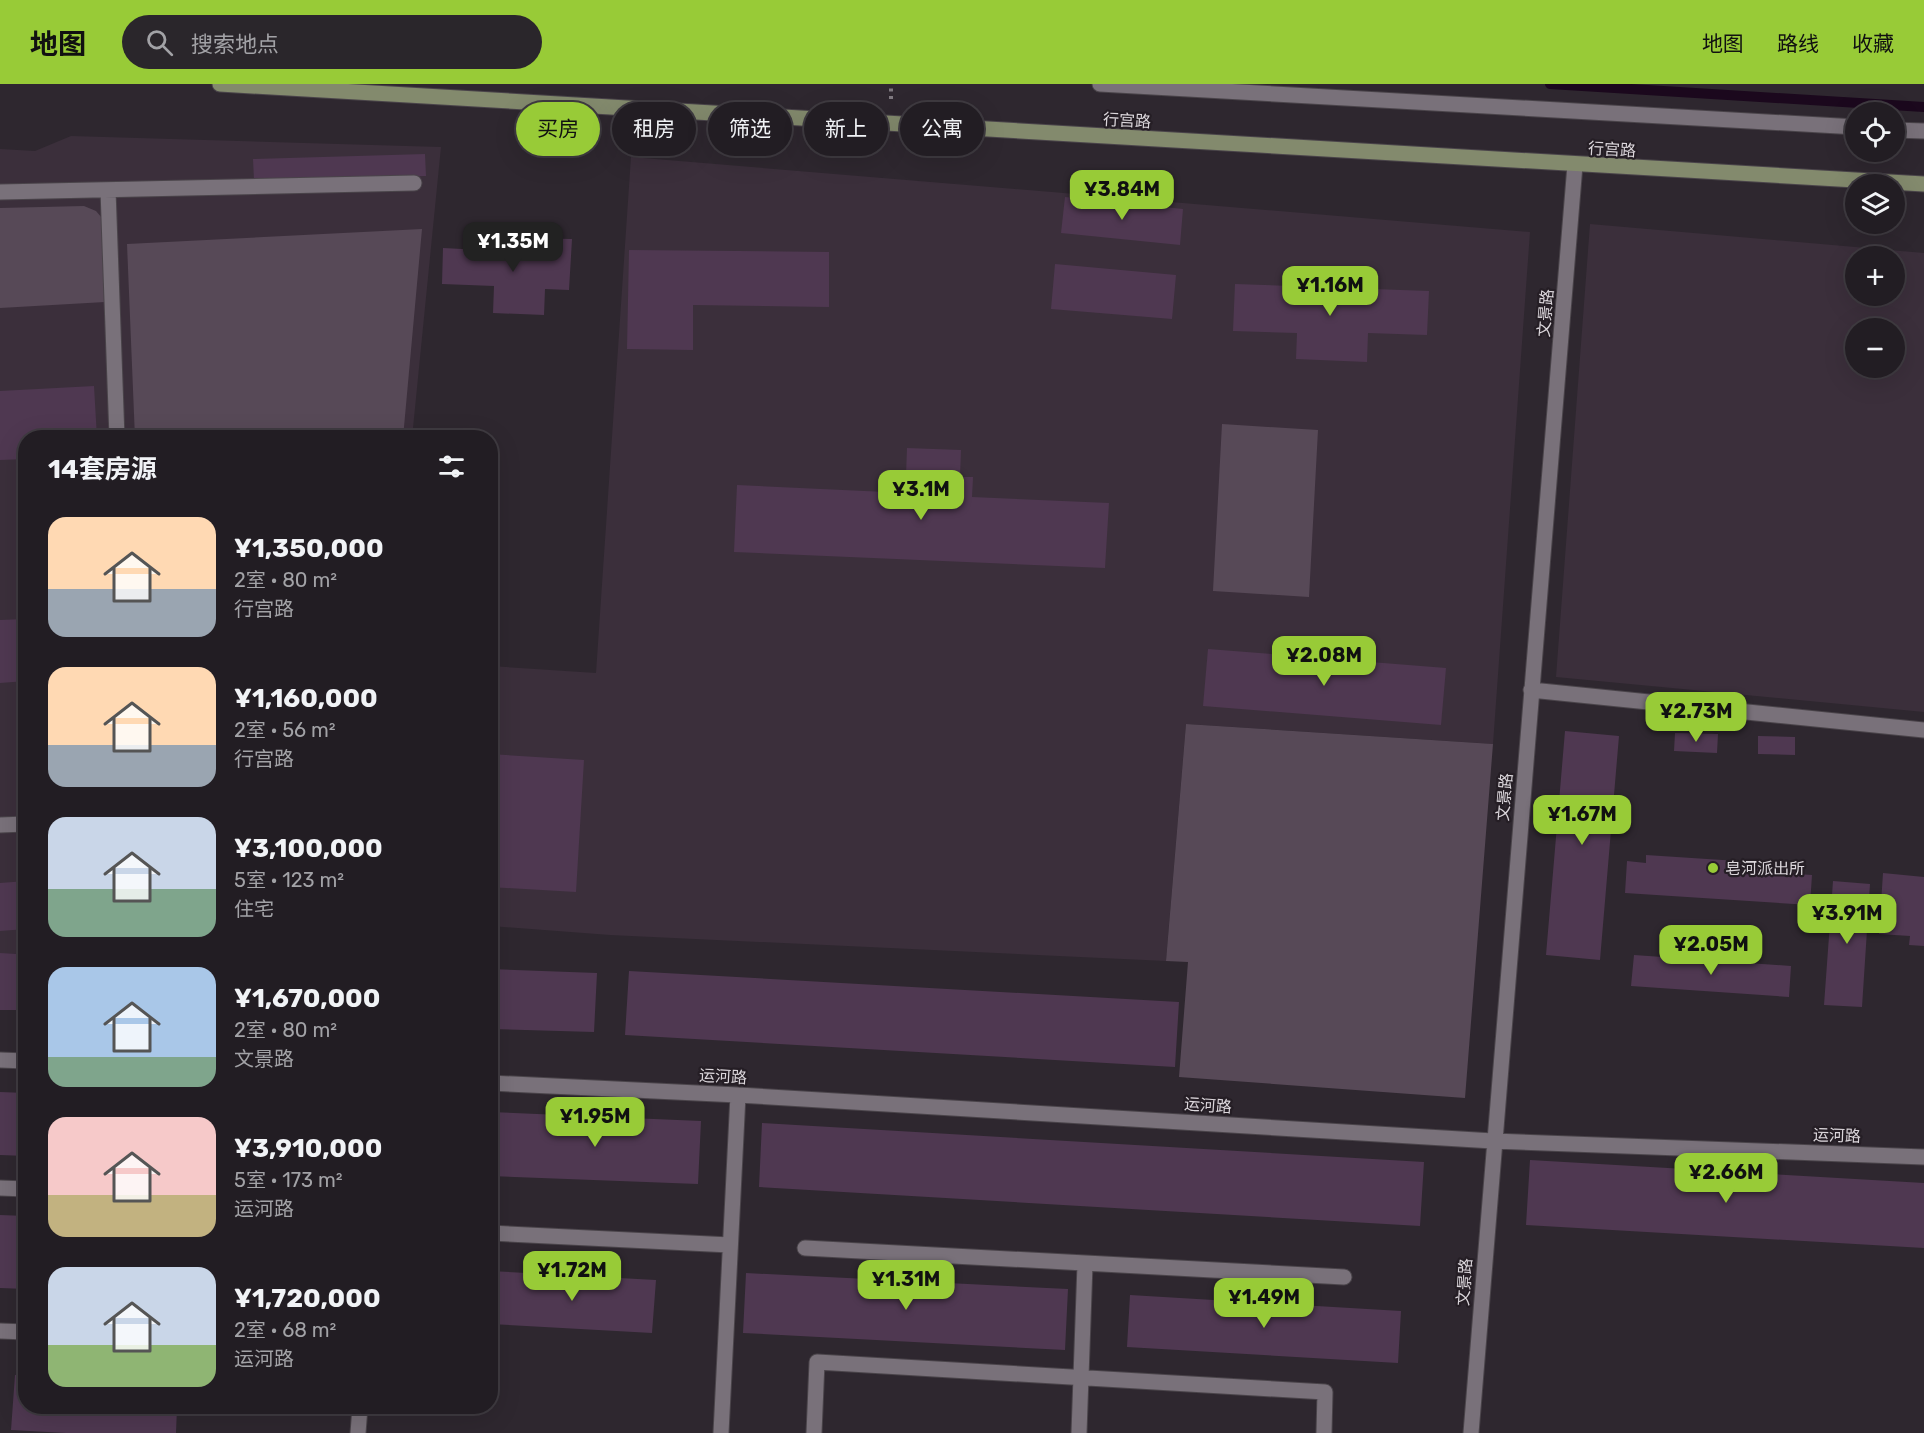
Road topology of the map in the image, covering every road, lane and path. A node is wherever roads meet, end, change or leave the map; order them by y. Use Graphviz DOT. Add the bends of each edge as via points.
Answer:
graph roads {
  1 [pos="220,84"];
  2 [pos="1101,84"];
  3 [pos="1845,127"];
  4 [pos="1905,130"];
  5 [pos="1924,131"];
  6 [pos="1575,165"];
  7 [pos="414,183"];
  8 [pos="1924,184"];
  9 [pos="108,190"];
  10 [pos="0,192"];
  11 [pos="117,430"];
  12 [pos="1531,690"];
  13 [pos="1924,730"];
  14 [pos="18,824"];
  15 [pos="0,825"];
  16 [pos="0,1060"];
  17 [pos="18,1061"];
  18 [pos="498,1083"];
  19 [pos="738,1095"];
  20 [pos="1494,1141"];
  21 [pos="1924,1156"];
  22 [pos="0,1188"];
  23 [pos="18,1189"];
  24 [pos="498,1233"];
  25 [pos="730,1245"];
  26 [pos="805,1248"];
  27 [pos="1085,1264"];
  28 [pos="1344,1278"];
  29 [pos="0,1331"];
  30 [pos="18,1332"];
  31 [pos="1081,1378"];
  32 [pos="359,1414"];
  33 [pos="358,1433"];
  34 [pos="721,1433"];
  35 [pos="814,1433"];
  36 [pos="1079,1433"];
  37 [pos="1324,1433"];
  38 [pos="1471,1433"];
  1 -- 6 [label="main road, 行宫路"];
  2 -- 3 [label="street"];
  4 -- 5 [label="street"];
  6 -- 8 [label="main road, 行宫路"];
  6 -- 12 [label="street, 文景路"];
  7 -- 9 [label="street"];
  9 -- 10 [label="street"];
  9 -- 11 [label="street"];
  12 -- 13 [label="street"];
  12 -- 20 [label="street, 文景路"];
  14 -- 15 [label="street"];
  16 -- 17 [label="street"];
  18 -- 19 [label="street, 运河路"];
  19 -- 20 [label="street, 运河路"];
  19 -- 25 [label="street"];
  20 -- 21 [label="street, 运河路"];
  20 -- 38 [label="street, 文景路"];
  22 -- 23 [label="street"];
  24 -- 25 [label="street"];
  25 -- 34 [label="street"];
  26 -- 27 [label="street"];
  27 -- 28 [label="street"];
  27 -- 31 [label="street"];
  29 -- 30 [label="street"];
  31 -- 35 [label="street" via="817,1362"];
  31 -- 36 [label="street"];
  31 -- 37 [label="street" via="1325,1392"];
  32 -- 33 [label="street"];
}
